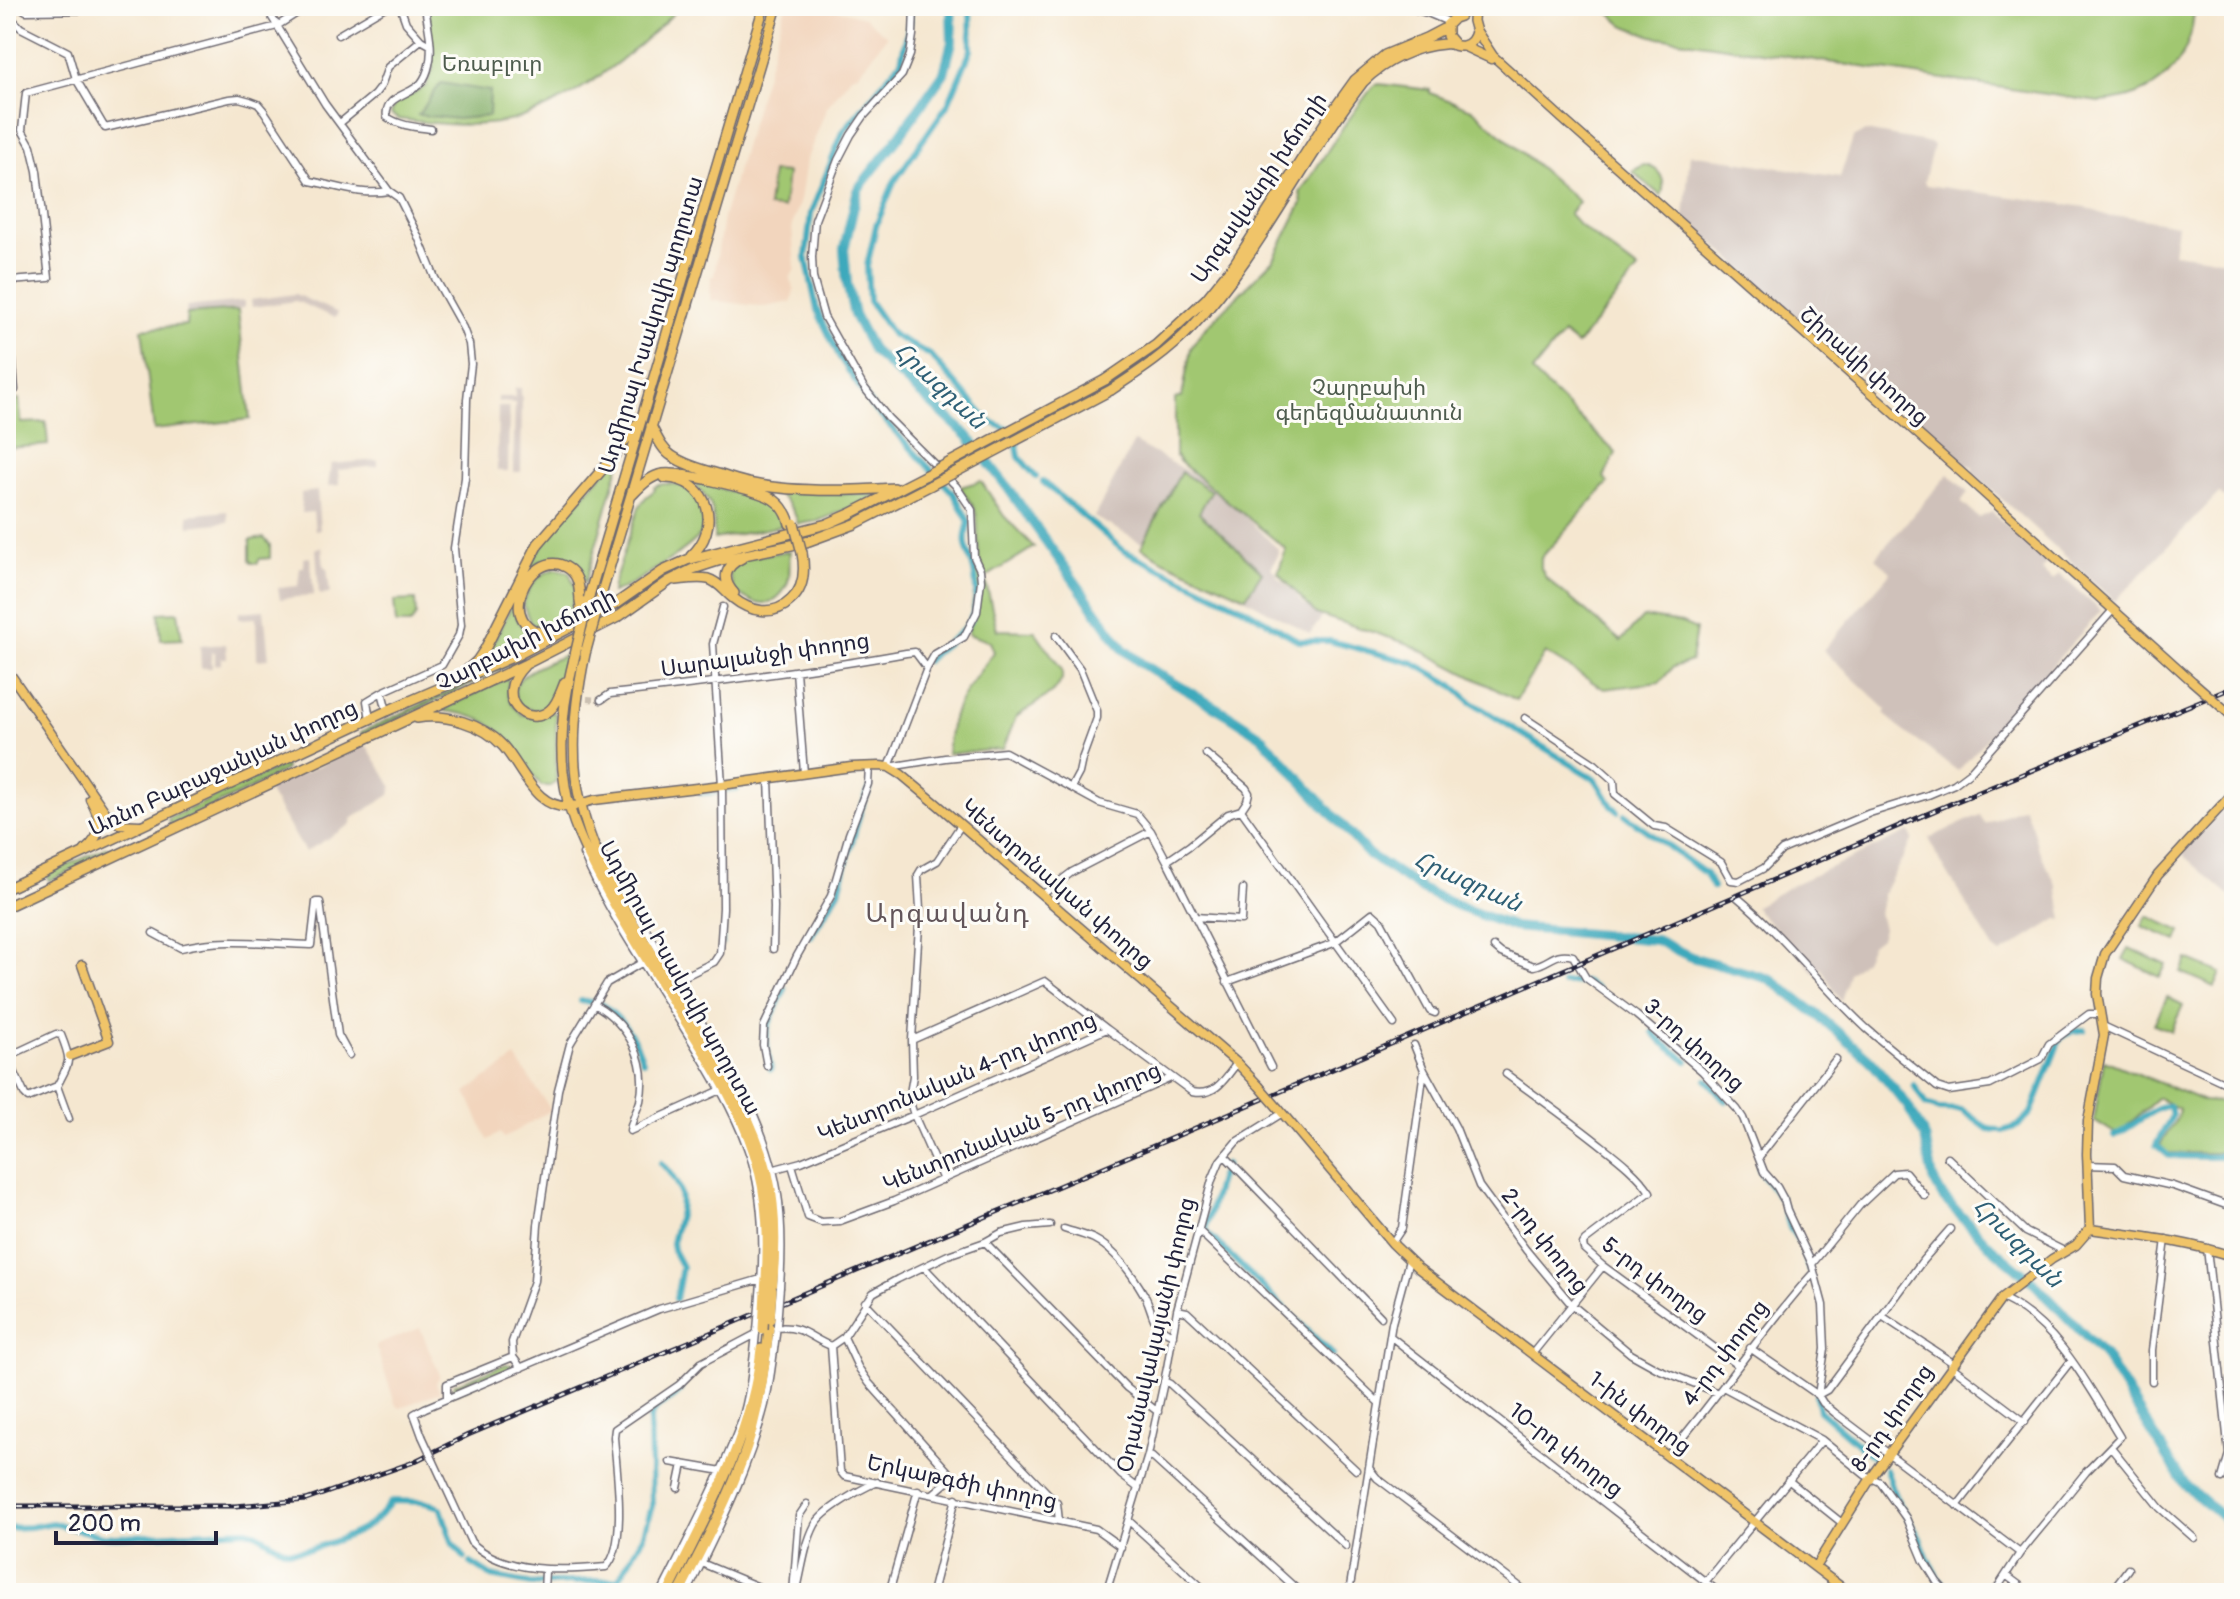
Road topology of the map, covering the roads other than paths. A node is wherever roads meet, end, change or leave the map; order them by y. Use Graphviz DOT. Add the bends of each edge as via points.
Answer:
graph roads {
  1 [pos="7,6"];
  2 [pos="18,6"];
  3 [pos="169,6"];
  4 [pos="265,6"];
  5 [pos="308,6"];
  6 [pos="387,6"];
  7 [pos="400,6"];
  8 [pos="425,6"];
  9 [pos="764,6"];
  10 [pos="777,6"];
  11 [pos="914,6"];
  12 [pos="1403,6"];
  13 [pos="1474,6"];
  14 [pos="1462,11"];
  15 [pos="1448,25"];
  16 [pos="277,26"];
  17 [pos="1474,26"];
  18 [pos="338,35"];
  19 [pos="421,40"];
  20 [pos="1458,44"];
  21 [pos="430,45"];
  22 [pos="76,79"];
  23 [pos="340,123"];
  24 [pos="431,129"];
  25 [pos="389,191"];
  26 [pos="1108,385"];
  27 [pos="6,390"];
  28 [pos="641,418"];
  29 [pos="651,426"];
  30 [pos="756,485"];
  31 [pos="902,488"];
  32 [pos="631,498"];
  33 [pos="792,523"];
  34 [pos="756,552"];
  35 [pos="799,553"];
  36 [pos="687,560"];
  37 [pos="669,581"];
  38 [pos="584,598"];
  39 [pos="723,607"];
  40 [pos="2112,610"];
  41 [pos="557,635"];
  42 [pos="1056,636"];
  43 [pos="519,654"];
  44 [pos="574,661"];
  45 [pos="525,664"];
  46 [pos="6,668"];
  47 [pos="927,668"];
  48 [pos="796,671"];
  49 [pos="6,675"];
  50 [pos="456,681"];
  51 [pos="716,682"];
  52 [pos="382,692"];
  53 [pos="601,700"];
  54 [pos="387,711"];
  55 [pos="1525,718"];
  56 [pos="2232,718"];
  57 [pos="370,719"];
  58 [pos="402,721"];
  59 [pos="1206,754"];
  60 [pos="287,759"];
  61 [pos="869,766"];
  62 [pos="889,767"];
  63 [pos="804,773"];
  64 [pos="769,779"];
  65 [pos="268,783"];
  66 [pos="722,785"];
  67 [pos="1072,786"];
  68 [pos="2234,792"];
  69 [pos="574,806"];
  70 [pos="1241,810"];
  71 [pos="575,823"];
  72 [pos="144,825"];
  73 [pos="961,825"];
  74 [pos="1151,831"];
  75 [pos="592,841"];
  76 [pos="78,855"];
  77 [pos="1167,861"];
  78 [pos="6,889"];
  79 [pos="1243,889"];
  80 [pos="1042,895"];
  81 [pos="1737,897"];
  82 [pos="6,907"];
  83 [pos="1195,917"];
  84 [pos="153,933"];
  85 [pos="1334,943"];
  86 [pos="1494,947"];
  87 [pos="773,949"];
  88 [pos="643,962"];
  89 [pos="82,965"];
  90 [pos="675,981"];
  91 [pos="1227,982"];
  92 [pos="594,1004"];
  93 [pos="1435,1013"];
  94 [pos="2100,1014"];
  95 [pos="1394,1024"];
  96 [pos="2103,1026"];
  97 [pos="1107,1029"];
  98 [pos="692,1036"];
  99 [pos="912,1040"];
  100 [pos="1414,1045"];
  101 [pos="349,1055"];
  102 [pos="70,1056"];
  103 [pos="1836,1059"];
  104 [pos="1237,1063"];
  105 [pos="767,1066"];
  106 [pos="1271,1067"];
  107 [pos="1424,1070"];
  108 [pos="1506,1074"];
  109 [pos="1171,1078"];
  110 [pos="57,1086"];
  111 [pos="2234,1087"];
  112 [pos="721,1090"];
  113 [pos="743,1098"];
  114 [pos="1280,1111"];
  115 [pos="914,1115"];
  116 [pos="69,1119"];
  117 [pos="1225,1156"];
  118 [pos="1759,1157"];
  119 [pos="1947,1157"];
  120 [pos="792,1165"];
  121 [pos="2087,1165"];
  122 [pos="775,1169"];
  123 [pos="943,1180"];
  124 [pos="1925,1196"];
  125 [pos="2234,1208"];
  126 [pos="1050,1225"];
  127 [pos="1064,1229"];
  128 [pos="1950,1229"];
  129 [pos="2090,1229"];
  130 [pos="1198,1230"];
  131 [pos="2166,1239"];
  132 [pos="985,1242"];
  133 [pos="1392,1243"];
  134 [pos="2207,1248"];
  135 [pos="2064,1251"];
  136 [pos="2234,1257"];
  137 [pos="1409,1260"];
  138 [pos="1603,1266"];
  139 [pos="924,1267"];
  140 [pos="1813,1268"];
  141 [pos="761,1279"];
  142 [pos="769,1291"];
  143 [pos="2004,1297"];
  144 [pos="865,1302"];
  145 [pos="1571,1304"];
  146 [pos="1177,1310"];
  147 [pos="1882,1316"];
  148 [pos="1381,1317"];
  149 [pos="766,1329"];
  150 [pos="1173,1335"];
  151 [pos="1390,1336"];
  152 [pos="844,1337"];
  153 [pos="831,1346"];
  154 [pos="1750,1348"];
  155 [pos="1532,1354"];
  156 [pos="513,1357"];
  157 [pos="2071,1361"];
  158 [pos="1738,1365"];
  159 [pos="1952,1365"];
  160 [pos="521,1368"];
  161 [pos="1164,1381"];
  162 [pos="2152,1381"];
  163 [pos="1720,1390"];
  164 [pos="1818,1395"];
  165 [pos="447,1398"];
  166 [pos="1378,1402"];
  167 [pos="1158,1412"];
  168 [pos="2025,1422"];
  169 [pos="1822,1440"];
  170 [pos="2111,1447"];
  171 [pos="1888,1453"];
  172 [pos="1148,1455"];
  173 [pos="1667,1456"];
  174 [pos="670,1462"];
  175 [pos="683,1464"];
  176 [pos="1369,1468"];
  177 [pos="1356,1470"];
  178 [pos="723,1471"];
  179 [pos="1871,1478"];
  180 [pos="2222,1478"];
  181 [pos="1788,1480"];
  182 [pos="877,1482"];
  183 [pos="678,1488"];
  184 [pos="1138,1488"];
  185 [pos="918,1490"];
  186 [pos="934,1493"];
  187 [pos="956,1498"];
  188 [pos="807,1504"];
  189 [pos="1957,1506"];
  190 [pos="1059,1521"];
  191 [pos="1129,1521"];
  192 [pos="1755,1521"];
  193 [pos="1842,1523"];
  194 [pos="2194,1538"];
  195 [pos="1346,1546"];
  196 [pos="1121,1547"];
  197 [pos="2020,1553"];
  198 [pos="691,1558"];
  199 [pos="1815,1567"];
  200 [pos="2128,1569"];
  201 [pos="545,1570"];
  202 [pos="2007,1576"];
  203 [pos="1706,1581"];
  204 [pos="1836,1589"];
  205 [pos="544,1592"];
  206 [pos="661,1593"];
  207 [pos="668,1593"];
  208 [pos="679,1593"];
  209 [pos="687,1593"];
  210 [pos="773,1593"];
  211 [pos="794,1593"];
  212 [pos="889,1593"];
  213 [pos="932,1593"];
  214 [pos="1106,1593"];
  215 [pos="1208,1593"];
  216 [pos="1301,1593"];
  217 [pos="1349,1593"];
  218 [pos="1528,1593"];
  219 [pos="1720,1593"];
  220 [pos="1849,1593"];
  221 [pos="1947,1593"];
  222 [pos="1994,1593"];
  223 [pos="2030,1593"];
  224 [pos="2110,1593"];
  1 -- 22 [label="street" via="21,28 68,52"];
  2 -- 3 [label="street" via="26,11"];
  4 -- 16 [label="street"];
  5 -- 16 [label="street"];
  6 -- 18 [label="street"];
  7 -- 19 [label="street"];
  8 -- 21 [label="street"];
  9 -- 28 [label="highway, Ադմիրալ Իսակովի պողոտա"];
  10 -- 29 [label="highway, Ադմիրալ Իսակովի պողոտա"];
  11 -- 47 [label="street" via="910,55 902,75 864,116 838,160 815,220 812,267 824,317 863,386 972,510 981,581 977,612 964,637 935,654"];
  12 -- 15 [label="street"];
  13 -- 17 [label="highway"];
  14 -- 15 [label="highway"];
  14 -- 17 [label="highway"];
  15 -- 20 [label="highway" via="1447,36"];
  15 -- 26 [label="highway, Արգավանդի խճուղի" via="1385,55 1355,80 1206,299"];
  16 -- 22 [label="street"];
  16 -- 23 [label="street"];
  17 -- 20 [label="highway" via="1474,39"];
  17 -- 40 [label="main road, Շիրակի փողոց" via="1493,56"];
  19 -- 21 [label="street"];
  19 -- 23 [label="street" via="388,67 374,95"];
  20 -- 26 [label="highway, Արգավանդի խճուղի" via="1406,54 1369,76 1217,299 1171,347"];
  20 -- 40 [label="main road, Շիրակի փողոց" via="1491,58"];
  21 -- 24 [label="street" via="430,64 421,84 386,111 393,121"];
  22 -- 25 [label="street" via="105,128 215,101 250,101 264,111 310,181 362,193"];
  22 -- 27 [label="street" via="26,93 22,130 37,171 49,278 7,285 15,390"];
  23 -- 25 [label="street"];
  25 -- 52 [label="street" via="399,198 463,328 471,364 465,478 454,548 459,635 442,665"];
  26 -- 31 [label="highway, Չարբախի խճուղի, bridge"];
  26 -- 34 [label="highway, Չարբախի խճուղի, bridge" via="855,524"];
  28 -- 38 [label="highway, Ադմիրալ Իսակովի պողոտա"];
  28 -- 50 [label="highway" via="541,539 485,649"];
  29 -- 30 [label="highway" via="672,457"];
  29 -- 32 [label="highway, Ադմիրալ Իսակովի պողոտա"];
  30 -- 31 [label="highway"];
  30 -- 33 [label="highway" via="785,504"];
  31 -- 36 [label="highway, Չարբախի խճուղի" via="827,524"];
  32 -- 33 [label="highway" via="653,476 680,473 767,496"];
  32 -- 36 [label="highway" via="665,478 696,490 708,507 708,521 699,549"];
  32 -- 69 [label="highway, Ադմիրալ Իսակովի պողոտա, bridge" via="585,654 574,749"];
  33 -- 35 [label="highway, bridge"];
  34 -- 35 [label="highway" via="734,562 726,579 732,591 766,607 785,601 795,588"];
  34 -- 37 [label="highway, Չարբախի խճուղի" via="707,564"];
  35 -- 37 [label="highway" via="804,571 800,588 791,601 773,611 747,607 710,579"];
  36 -- 41 [label="highway, Չարբախի խճուղի"];
  37 -- 45 [label="highway, Չարբախի խճուղի" via="618,617"];
  38 -- 41 [label="highway" via="577,577 559,564 546,564 529,579 519,601 524,624 532,631"];
  38 -- 44 [label="highway, Ադմիրալ Իսակովի պողոտա, bridge"];
  39 -- 51 [label="street" via="713,644"];
  40 -- 55 [label="street" via="1978,764 1954,784 1782,850 1764,868 1739,881 1731,880 1721,862 1654,826 1615,794 1614,781 1595,764"];
  40 -- 56 [label="main road, Շիրակի փողոց, bridge"];
  41 -- 43 [label="highway, Չարբախի խճուղի"];
  42 -- 67 [label="street" via="1080,669 1097,711"];
  43 -- 45 [label="highway"];
  43 -- 50 [label="highway, Չարբախի խճուղի"];
  44 -- 45 [label="highway" via="553,707 535,716 521,712 510,696"];
  44 -- 69 [label="highway, Ադմիրալ Իսակովի պողոտա" via="563,742 564,783"];
  45 -- 58 [label="highway, Չարբախի խճուղի"];
  46 -- 72 [label="main road" via="106,813 119,824"];
  47 -- 48 [label="street, Սարալանջի փողոց" via="915,652"];
  47 -- 62 [label="street"];
  48 -- 51 [label="street, Սարալանջի փողոց"];
  48 -- 63 [label="street"];
  49 -- 76 [label="main road" via="99,816 96,838"];
  50 -- 54 [label="highway, Առնո Բաբաջանյան փողոց"];
  51 -- 53 [label="street, Սարալանջի փողոց" via="610,694"];
  51 -- 66 [label="street"];
  52 -- 54 [label="street"];
  52 -- 57 [label="street" via="367,701"];
  54 -- 57 [label="highway, Առնո Բաբաջանյան փողոց"];
  57 -- 60 [label="highway, Առնո Բաբաջանյան փողոց"];
  58 -- 65 [label="highway, Առնո Բաբաջանյան փողոց"];
  58 -- 69 [label="highway" via="428,716 483,730 501,744 536,793 554,804"];
  59 -- 70 [label="street" via="1246,788 1249,797"];
  60 -- 65 [label="highway" via="291,768"];
  60 -- 72 [label="highway, Առնո Բաբաջանյան փողոց"];
  61 -- 62 [label="main road"];
  61 -- 63 [label="main road"];
  61 -- 105 [label="street" via="868,784 831,896 764,1026"];
  62 -- 67 [label="street" via="1005,752"];
  62 -- 73 [label="main road, Կենտրոնական փողոց"];
  63 -- 64 [label="main road"];
  64 -- 66 [label="main road"];
  64 -- 87 [label="street"];
  65 -- 82 [label="highway, Առնո Բաբաջանյան փողոց"];
  66 -- 69 [label="main road"];
  66 -- 90 [label="street" via="720,953 714,962"];
  67 -- 74 [label="street" via="1099,803 1137,814"];
  68 -- 94 [label="main road" via="2158,875 2111,944 2098,978"];
  69 -- 71 [label="highway, Ադմիրալ Իսակովի պողոտա"];
  69 -- 75 [label="highway, Ադմիրալ Իսակովի պողոտա"];
  70 -- 77 [label="street" via="1228,814"];
  70 -- 85 [label="street"];
  71 -- 88 [label="street" via="576,838 602,894"];
  71 -- 98 [label="highway, Ադմիրալ Իսակովի պողոտա" via="612,902"];
  72 -- 76 [label="highway, Առնո Բաբաջանյան փողոց"];
  73 -- 80 [label="main road, Կենտրոնական փողոց"];
  73 -- 99 [label="street" via="937,861 918,875"];
  74 -- 77 [label="street"];
  74 -- 80 [label="street" via="1072,872"];
  75 -- 90 [label="street"];
  75 -- 113 [label="highway, Ադմիրալ Իսակովի պողոտա" via="616,895"];
  76 -- 78 [label="highway, Առնո Բաբաջանյան փողոց"];
  77 -- 83 [label="street"];
  79 -- 83 [label="street" via="1240,920"];
  80 -- 104 [label="main road, Կենտրոնական փողոց"];
  81 -- 94 [label="street" via="1865,1027 1937,1087 1949,1091 1990,1085 2041,1059 2049,1044 2089,1014"];
  83 -- 91 [label="street"];
  84 -- 101 [label="street" via="181,948 200,943 311,945 320,902 338,1035"];
  85 -- 91 [label="street"];
  85 -- 93 [label="street" via="1372,913"];
  85 -- 95 [label="street"];
  86 -- 118 [label="street, 3-րդ փողոց" via="1534,966 1557,955 1573,956 1586,978 1702,1071 1737,1109"];
  88 -- 92 [label="street" via="607,983"];
  88 -- 98 [label="street"];
  89 -- 102 [label="main road" via="109,1041"];
  90 -- 113 [label="street"];
  91 -- 106 [label="street"];
  92 -- 112 [label="street" via="619,1023 640,1060 640,1101 630,1131"];
  92 -- 156 [label="street" via="570,1044 558,1090 534,1281 512,1342"];
  94 -- 96 [label="main road"];
  96 -- 111 [label="street"];
  96 -- 121 [label="main road" via="2088,1121"];
  97 -- 99 [label="street" via="1045,981"];
  97 -- 109 [label="street, Կենտրոնական 4-րդ փողոց"];
  97 -- 115 [label="street, Կենտրոնական 4-րդ փողոց"];
  98 -- 112 [label="street"];
  98 -- 142 [label="highway, Ադմիրալ Իսակովի պողոտա" via="734,1104 758,1165 766,1203"];
  99 -- 115 [label="street" via="909,1099"];
  100 -- 107 [label="street, 2-րդ փողոց"];
  102 -- 110 [label="street"];
  102 -- 110 [label="street" via="56,1034 9,1056 28,1098"];
  103 -- 118 [label="street"];
  104 -- 109 [label="street, Կենտրոնական 5-րդ փողոց" via="1208,1093 1192,1092"];
  104 -- 114 [label="main road, Կենտրոնական փողոց, bridge"];
  107 -- 133 [label="street" via="1402,1228"];
  107 -- 145 [label="street, 2-րդ փողոց" via="1456,1128 1479,1186"];
  108 -- 138 [label="street, 5-րդ փողոց" via="1612,1154 1650,1192 1583,1244"];
  109 -- 123 [label="street, Կենտրոնական 5-րդ փողոց"];
  110 -- 116 [label="street"];
  112 -- 141 [label="street" via="757,1186"];
  113 -- 122 [label="street"];
  113 -- 142 [label="highway, Ադմիրալ Իսակովի պողոտա" via="769,1177 775,1227"];
  114 -- 117 [label="street, Օդանավակայանի փողոց"];
  114 -- 133 [label="main road, Կենտրոնական փողոց"];
  115 -- 120 [label="street, Կենտրոնական 4-րդ փողոց"];
  115 -- 123 [label="street"];
  117 -- 130 [label="street, Օդանավակայանի փողոց"];
  117 -- 148 [label="street"];
  118 -- 140 [label="street, 3-րդ փողոց"];
  119 -- 135 [label="street" via="2026,1232"];
  120 -- 122 [label="street, Կենտրոնական 4-րդ փողոց"];
  120 -- 123 [label="street, Կենտրոնական 5-րդ փողոց" via="808,1217 821,1222 840,1221"];
  121 -- 125 [label="street" via="2115,1166 2124,1175"];
  121 -- 129 [label="main road"];
  122 -- 142 [label="street" via="782,1223"];
  124 -- 140 [label="street, 4-րդ փողոց" via="1905,1172 1894,1173 1860,1205"];
  126 -- 132 [label="street" via="1001,1233"];
  127 -- 150 [label="street" via="1095,1239 1114,1255 1146,1297 1157,1325"];
  128 -- 147 [label="street"];
  129 -- 131 [label="main road"];
  129 -- 135 [label="main road"];
  130 -- 146 [label="street, Օդանավակայանի փողոց"];
  130 -- 166 [label="street"];
  131 -- 134 [label="main road"];
  131 -- 162 [label="street"];
  132 -- 139 [label="street"];
  132 -- 167 [label="street" via="1127,1388"];
  133 -- 137 [label="main road, Կենտրոնական փողոց"];
  134 -- 136 [label="main road"];
  134 -- 180 [label="street" via="2229,1454"];
  135 -- 143 [label="main road, 8-րդ փողոց"];
  137 -- 151 [label="street"];
  137 -- 155 [label="main road, 1-ին փողոց"];
  138 -- 145 [label="street"];
  138 -- 158 [label="street, 5-րդ փողոց"];
  139 -- 144 [label="street"];
  139 -- 184 [label="street"];
  140 -- 154 [label="street, 4-րդ փողոց"];
  140 -- 164 [label="street, 3-րդ փողոց" via="1824,1323"];
  141 -- 142 [label="street"];
  141 -- 160 [label="street" via="659,1309"];
  142 -- 149 [label="highway, Ադմիրալ Իսակովի պողոտա, bridge"];
  143 -- 157 [label="street" via="2037,1320"];
  143 -- 159 [label="main road, 8-րդ փողոց"];
  144 -- 152 [label="street"];
  144 -- 190 [label="street" via="1057,1503"];
  145 -- 155 [label="street"];
  145 -- 163 [label="street, 2-րդ փողոց" via="1631,1354"];
  146 -- 150 [label="street, Օդանավակայանի փողոց"];
  146 -- 177 [label="street" via="1187,1312"];
  147 -- 159 [label="street"];
  147 -- 164 [label="street"];
  149 -- 153 [label="street" via="803,1330"];
  149 -- 178 [label="highway, Ադմիրալ Իսակովի պողոտա" via="744,1430"];
  149 -- 198 [label="highway, Ադմիրալ Իսակովի պողոտա" via="765,1366 751,1432 728,1493"];
  149 -- 201 [label="street" via="701,1363 679,1385 615,1429 620,1527 611,1563"];
  150 -- 161 [label="street, Օդանավակայանի փողոց"];
  151 -- 166 [label="street"];
  151 -- 203 [label="street, 10-րդ փողոց"];
  152 -- 153 [label="street"];
  152 -- 186 [label="street" via="869,1383 953,1477"];
  153 -- 182 [label="street, Երկաթգծի փողոց" via="840,1471"];
  154 -- 158 [label="street, 4-րդ փողոց"];
  154 -- 164 [label="street"];
  155 -- 173 [label="main road, 1-ին փողոց"];
  156 -- 160 [label="street"];
  156 -- 165 [label="street" via="447,1384"];
  157 -- 168 [label="street"];
  157 -- 170 [label="street" via="2120,1437"];
  158 -- 163 [label="street, 4-րդ փողոց"];
  159 -- 168 [label="street"];
  159 -- 171 [label="main road, 8-րդ փողոց"];
  160 -- 165 [label="street"];
  161 -- 167 [label="street, Օդանավակայանի փողոց"];
  161 -- 195 [label="street"];
  163 -- 169 [label="street, 2-րդ փողոց" via="1743,1396"];
  163 -- 173 [label="street, 4-րդ փողոց"];
  164 -- 171 [label="street"];
  165 -- 201 [label="street, bridge" via="414,1414 471,1542 495,1558"];
  166 -- 176 [label="street"];
  167 -- 172 [label="street, Օդանավակայանի փողոց"];
  168 -- 189 [label="street"];
  169 -- 179 [label="street, 2-րդ փողոց"];
  169 -- 181 [label="street"];
  170 -- 194 [label="street" via="2160,1508"];
  170 -- 197 [label="street"];
  171 -- 179 [label="main road, 8-րդ փողոց"];
  171 -- 189 [label="street"];
  172 -- 184 [label="street, Օդանավակայանի փողոց"];
  172 -- 216 [label="street"];
  173 -- 192 [label="main road, 1-ին փողոց"];
  174 -- 175 [label="street"];
  175 -- 178 [label="street"];
  175 -- 183 [label="street"];
  176 -- 217 [label="street"];
  176 -- 218 [label="street"];
  178 -- 198 [label="highway, Ադմիրալ Իսակովի պողոտա"];
  179 -- 193 [label="main road, 8-րդ փողոց"];
  179 -- 221 [label="street, 2-րդ փողոց" via="1896,1501 1924,1561"];
  181 -- 192 [label="street"];
  181 -- 193 [label="street"];
  182 -- 185 [label="street, Երկաթգծի փողոց"];
  182 -- 211 [label="street" via="821,1518"];
  184 -- 191 [label="street, Օդանավակայանի փողոց"];
  185 -- 186 [label="street, Երկաթգծի փողոց"];
  185 -- 212 [label="street"];
  186 -- 187 [label="street, Երկաթգծի փողոց"];
  187 -- 190 [label="street, Երկաթգծի փողոց"];
  187 -- 213 [label="street"];
  188 -- 211 [label="street" via="799,1516"];
  189 -- 197 [label="street"];
  190 -- 196 [label="street, Երկաթգծի փողոց" via="1096,1529"];
  191 -- 196 [label="street, Օդանավակայանի փողոց"];
  191 -- 215 [label="street"];
  192 -- 199 [label="main road, 1-ին փողոց"];
  192 -- 203 [label="street"];
  193 -- 199 [label="main road, 8-րդ փողոց"];
  196 -- 214 [label="street, Օդանավակայանի փողոց"];
  197 -- 202 [label="street"];
  198 -- 206 [label="street"];
  198 -- 207 [label="highway, Ադմիրալ Իսակովի պողոտա"];
  198 -- 208 [label="highway, Ադմիրալ Իսակովի պողոտա"];
  198 -- 209 [label="street"];
  198 -- 210 [label="street"];
  199 -- 204 [label="main road, 1-ին փողոց"];
  200 -- 224 [label="street"];
  201 -- 205 [label="street"];
  202 -- 222 [label="street"];
  202 -- 223 [label="street"];
  203 -- 219 [label="street, 10-րդ փողոց"];
  204 -- 220 [label="main road, 1-ին փողոց"];
}
